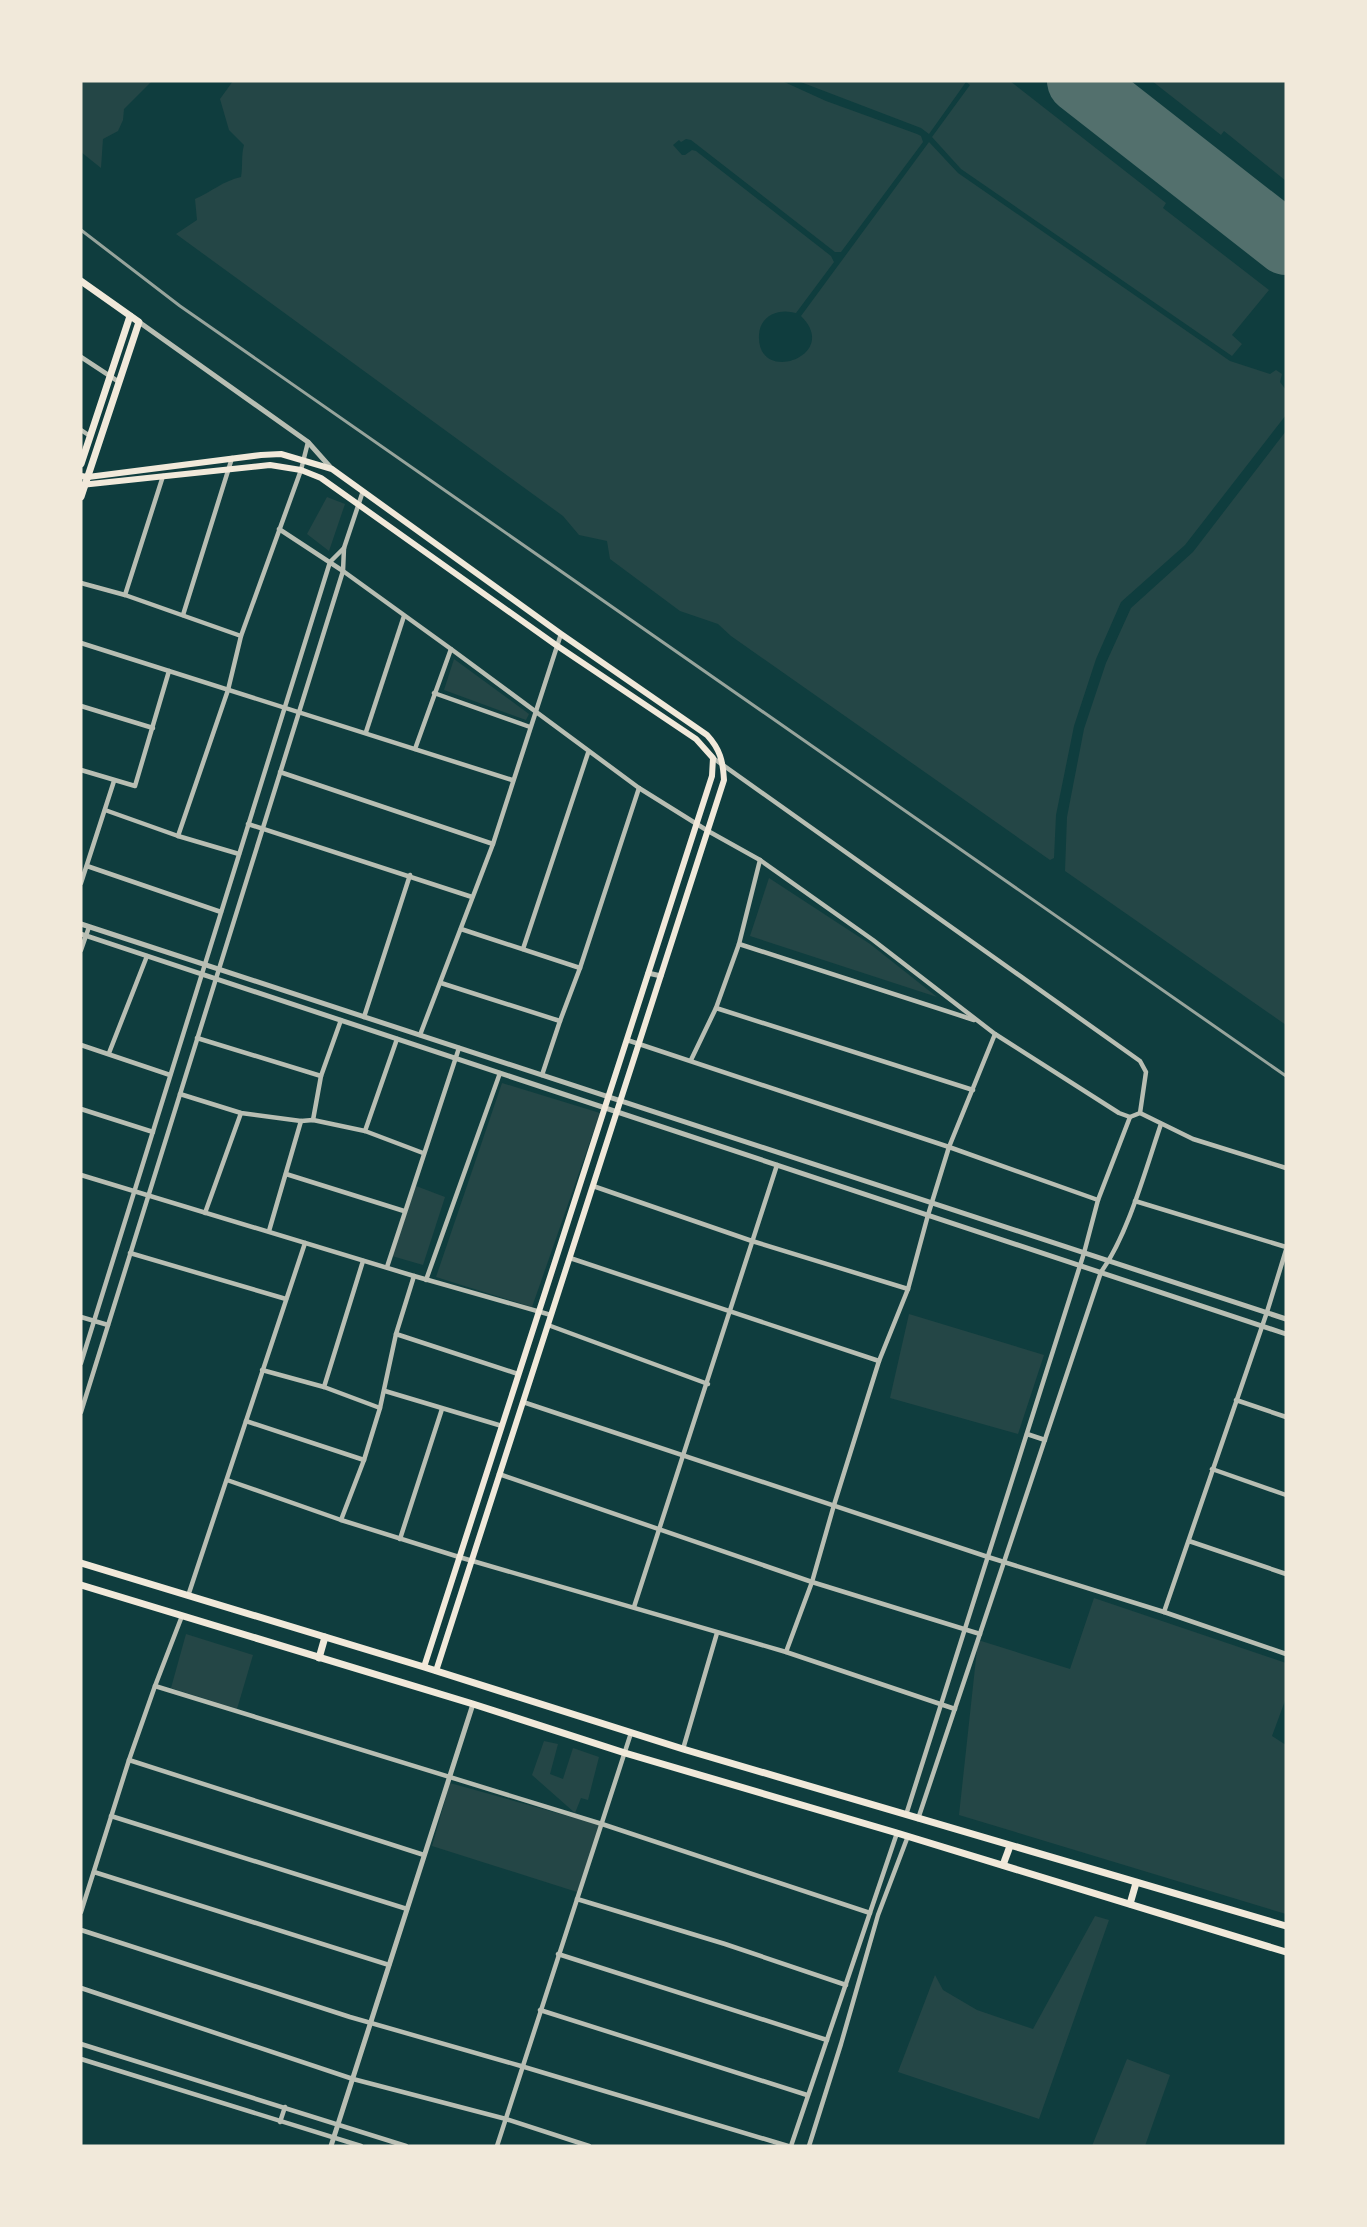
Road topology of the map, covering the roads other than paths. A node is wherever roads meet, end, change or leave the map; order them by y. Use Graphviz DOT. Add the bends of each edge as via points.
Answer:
graph roads {
  1 [pos="81,281"];
  2 [pos="130,316"];
  3 [pos="139,322"];
  4 [pos="81,357"];
  5 [pos="110,377"];
  6 [pos="119,382"];
  7 [pos="81,430"];
  8 [pos="90,436"];
  9 [pos="308,442"];
  10 [pos="232,458"];
  11 [pos="303,459"];
  12 [pos="81,464"];
  13 [pos="229,469"];
  14 [pos="332,469"];
  15 [pos="301,470"];
  16 [pos="84,476"];
  17 [pos="163,476"];
  18 [pos="83,485"];
  19 [pos="363,491"];
  20 [pos="81,497"];
  21 [pos="358,505"];
  22 [pos="279,529"];
  23 [pos="344,548"];
  24 [pos="330,562"];
  25 [pos="343,571"];
  26 [pos="81,583"];
  27 [pos="124,595"];
  28 [pos="183,615"];
  29 [pos="404,616"];
  30 [pos="561,634"];
  31 [pos="241,636"];
  32 [pos="81,643"];
  33 [pos="556,645"];
  34 [pos="451,649"];
  35 [pos="170,671"];
  36 [pos="228,690"];
  37 [pos="434,693"];
  38 [pos="81,706"];
  39 [pos="284,708"];
  40 [pos="535,712"];
  41 [pos="298,714"];
  42 [pos="530,727"];
  43 [pos="153,728"];
  44 [pos="366,732"];
  45 [pos="415,749"];
  46 [pos="588,753"];
  47 [pos="713,758"];
  48 [pos="724,766"];
  49 [pos="81,770"];
  50 [pos="280,772"];
  51 [pos="512,780"];
  52 [pos="114,781"];
  53 [pos="639,789"];
  54 [pos="105,810"];
  55 [pos="248,824"];
  56 [pos="696,824"];
  57 [pos="262,828"];
  58 [pos="708,831"];
  59 [pos="178,836"];
  60 [pos="493,844"];
  61 [pos="239,854"];
  62 [pos="760,860"];
  63 [pos="87,866"];
  64 [pos="410,875"];
  65 [pos="81,883"];
  66 [pos="472,897"];
  67 [pos="221,912"];
  68 [pos="81,924"];
  69 [pos="89,927"];
  70 [pos="461,929"];
  71 [pos="83,935"];
  72 [pos="739,944"];
  73 [pos="523,949"];
  74 [pos="81,950"];
  75 [pos="147,956"];
  76 [pos="205,965"];
  77 [pos="580,968"];
  78 [pos="219,969"];
  79 [pos="648,973"];
  80 [pos="202,974"];
  81 [pos="660,976"];
  82 [pos="216,979"];
  83 [pos="441,982"];
  84 [pos="716,1008"];
  85 [pos="364,1017"];
  86 [pos="341,1020"];
  87 [pos="560,1021"];
  88 [pos="979,1022"];
  89 [pos="995,1034"];
  90 [pos="420,1035"];
  91 [pos="197,1038"];
  92 [pos="397,1039"];
  93 [pos="627,1040"];
  94 [pos="639,1043"];
  95 [pos="81,1045"];
  96 [pos="459,1048"];
  97 [pos="109,1053"];
  98 [pos="456,1058"];
  99 [pos="691,1060"];
  100 [pos="500,1073"];
  101 [pos="170,1075"];
  102 [pos="542,1075"];
  103 [pos="321,1076"];
  104 [pos="973,1090"];
  105 [pos="180,1094"];
  106 [pos="608,1097"];
  107 [pos="620,1101"];
  108 [pos="604,1108"];
  109 [pos="81,1109"];
  110 [pos="617,1112"];
  111 [pos="242,1113"];
  112 [pos="1140,1113"];
  113 [pos="1130,1117"];
  114 [pos="313,1120"];
  115 [pos="301,1121"];
  116 [pos="1161,1124"];
  117 [pos="364,1131"];
  118 [pos="153,1132"];
  119 [pos="950,1147"];
  120 [pos="423,1153"];
  121 [pos="777,1165"];
  122 [pos="1286,1168"];
  123 [pos="81,1174"];
  124 [pos="286,1174"];
  125 [pos="593,1186"];
  126 [pos="135,1190"];
  127 [pos="149,1194"];
  128 [pos="1098,1200"];
  129 [pos="1135,1201"];
  130 [pos="932,1203"];
  131 [pos="404,1211"];
  132 [pos="205,1213"];
  133 [pos="928,1215"];
  134 [pos="269,1231"];
  135 [pos="752,1241"];
  136 [pos="305,1243"];
  137 [pos="1286,1249"];
  138 [pos="130,1253"];
  139 [pos="1084,1253"];
  140 [pos="570,1258"];
  141 [pos="363,1261"];
  142 [pos="1109,1261"];
  143 [pos="1080,1266"];
  144 [pos="387,1267"];
  145 [pos="1101,1272"];
  146 [pos="414,1276"];
  147 [pos="426,1280"];
  148 [pos="908,1289"];
  149 [pos="286,1299"];
  150 [pos="539,1311"];
  151 [pos="729,1312"];
  152 [pos="1267,1312"];
  153 [pos="551,1315"];
  154 [pos="81,1317"];
  155 [pos="1286,1319"];
  156 [pos="94,1321"];
  157 [pos="108,1325"];
  158 [pos="548,1325"];
  159 [pos="1262,1326"];
  160 [pos="396,1334"];
  161 [pos="1286,1334"];
  162 [pos="879,1361"];
  163 [pos="81,1362"];
  164 [pos="262,1370"];
  165 [pos="518,1374"];
  166 [pos="708,1384"];
  167 [pos="324,1387"];
  168 [pos="385,1391"];
  169 [pos="1236,1400"];
  170 [pos="523,1402"];
  171 [pos="380,1407"];
  172 [pos="442,1409"];
  173 [pos="81,1412"];
  174 [pos="1286,1417"];
  175 [pos="246,1421"];
  176 [pos="502,1426"];
  177 [pos="1027,1434"];
  178 [pos="1045,1440"];
  179 [pos="684,1456"];
  180 [pos="364,1460"];
  181 [pos="1212,1469"];
  182 [pos="500,1474"];
  183 [pos="226,1480"];
  184 [pos="1286,1495"];
  185 [pos="834,1505"];
  186 [pos="341,1520"];
  187 [pos="659,1530"];
  188 [pos="400,1539"];
  189 [pos="1189,1541"];
  190 [pos="459,1557"];
  191 [pos="988,1557"];
  192 [pos="472,1560"];
  193 [pos="1004,1562"];
  194 [pos="81,1563"];
  195 [pos="1286,1574"];
  196 [pos="812,1582"];
  197 [pos="81,1585"];
  198 [pos="188,1596"];
  199 [pos="634,1607"];
  200 [pos="1164,1612"];
  201 [pos="182,1616"];
  202 [pos="965,1629"];
  203 [pos="717,1633"];
  204 [pos="980,1634"];
  205 [pos="325,1637"];
  206 [pos="786,1652"];
  207 [pos="1286,1654"];
  208 [pos="319,1658"];
  209 [pos="424,1667"];
  210 [pos="436,1671"];
  211 [pos="155,1686"];
  212 [pos="473,1704"];
  213 [pos="941,1705"];
  214 [pos="954,1709"];
  215 [pos="632,1733"];
  216 [pos="683,1749"];
  217 [pos="625,1753"];
  218 [pos="129,1760"];
  219 [pos="449,1777"];
  220 [pos="906,1815"];
  221 [pos="111,1816"];
  222 [pos="918,1819"];
  223 [pos="602,1824"];
  224 [pos="897,1833"];
  225 [pos="908,1836"];
  226 [pos="1010,1846"];
  227 [pos="424,1855"];
  228 [pos="1003,1865"];
  229 [pos="94,1872"];
  230 [pos="1136,1882"];
  231 [pos="576,1899"];
  232 [pos="1130,1904"];
  233 [pos="407,1909"];
  234 [pos="81,1912"];
  235 [pos="870,1913"];
  236 [pos="1286,1926"];
  237 [pos="81,1930"];
  238 [pos="1286,1952"];
  239 [pos="558,1954"];
  240 [pos="389,1965"];
  241 [pos="846,1985"];
  242 [pos="81,1988"];
  243 [pos="540,2010"];
  244 [pos="371,2023"];
  245 [pos="827,2040"];
  246 [pos="81,2044"];
  247 [pos="81,2060"];
  248 [pos="521,2066"];
  249 [pos="353,2079"];
  250 [pos="807,2095"];
  251 [pos="285,2107"];
  252 [pos="506,2120"];
  253 [pos="280,2122"];
  254 [pos="338,2124"];
  255 [pos="334,2138"];
  256 [pos="331,2146"];
  257 [pos="361,2146"];
  258 [pos="406,2146"];
  259 [pos="497,2146"];
  260 [pos="589,2146"];
  261 [pos="790,2146"];
  262 [pos="809,2146"];
  1 -- 2 [label="main road"];
  2 -- 3 [label="main road"];
  2 -- 5 [label="main road"];
  3 -- 6 [label="main road"];
  3 -- 9 [label="street"];
  4 -- 5 [label="street"];
  5 -- 6 [label="street"];
  5 -- 8 [label="main road"];
  6 -- 16 [label="main road"];
  7 -- 8 [label="street"];
  8 -- 12 [label="main road"];
  9 -- 11 [label="street"];
  9 -- 14 [label="street"];
  10 -- 11 [label="main road" via="280,454"];
  10 -- 13 [label="street"];
  10 -- 16 [label="main road"];
  11 -- 14 [label="main road"];
  11 -- 15 [label="street"];
  13 -- 15 [label="main road" via="270,465"];
  13 -- 17 [label="main road"];
  13 -- 28 [label="street"];
  14 -- 19 [label="main road"];
  15 -- 21 [label="main road" via="321,478"];
  15 -- 22 [label="street"];
  16 -- 18 [label="main road"];
  17 -- 18 [label="main road"];
  17 -- 27 [label="street"];
  18 -- 20 [label="main road"];
  19 -- 21 [label="street"];
  19 -- 30 [label="main road"];
  21 -- 23 [label="street"];
  21 -- 33 [label="main road"];
  22 -- 24 [label="street"];
  22 -- 31 [label="street"];
  23 -- 24 [label="street"];
  23 -- 25 [label="street"];
  24 -- 25 [label="street"];
  24 -- 39 [label="street"];
  25 -- 29 [label="street"];
  25 -- 41 [label="street"];
  26 -- 27 [label="street"];
  27 -- 28 [label="street"];
  28 -- 31 [label="street"];
  29 -- 34 [label="street"];
  29 -- 44 [label="street"];
  30 -- 33 [label="street"];
  30 -- 48 [label="main road" via="707,735 719,748"];
  31 -- 36 [label="street"];
  32 -- 35 [label="street"];
  33 -- 40 [label="street"];
  33 -- 47 [label="main road" via="696,739"];
  34 -- 37 [label="street"];
  34 -- 40 [label="street"];
  35 -- 36 [label="street"];
  35 -- 43 [label="street"];
  36 -- 39 [label="street"];
  36 -- 59 [label="street"];
  37 -- 42 [label="street"];
  37 -- 45 [label="street"];
  38 -- 43 [label="street"];
  39 -- 41 [label="street"];
  39 -- 55 [label="street"];
  40 -- 42 [label="street"];
  40 -- 46 [label="street"];
  41 -- 44 [label="street"];
  41 -- 50 [label="street"];
  42 -- 51 [label="street"];
  43 -- 52 [label="street" via="135,786"];
  44 -- 45 [label="street"];
  45 -- 51 [label="street"];
  46 -- 53 [label="street"];
  46 -- 73 [label="street"];
  47 -- 48 [label="street"];
  47 -- 56 [label="main road" via="712,776"];
  48 -- 58 [label="main road" via="724,780"];
  48 -- 112 [label="street" via="1140,1061 1146,1072"];
  49 -- 52 [label="street"];
  50 -- 57 [label="street"];
  50 -- 60 [label="street"];
  51 -- 60 [label="street"];
  52 -- 54 [label="street"];
  53 -- 56 [label="street"];
  53 -- 77 [label="street"];
  54 -- 59 [label="street"];
  54 -- 63 [label="street"];
  55 -- 57 [label="street"];
  55 -- 61 [label="street"];
  56 -- 58 [label="street"];
  56 -- 79 [label="main road"];
  57 -- 64 [label="street"];
  57 -- 78 [label="street"];
  58 -- 62 [label="street"];
  58 -- 81 [label="main road"];
  59 -- 61 [label="street"];
  60 -- 66 [label="street"];
  61 -- 67 [label="street"];
  62 -- 72 [label="street"];
  62 -- 88 [label="street"];
  63 -- 65 [label="street"];
  63 -- 67 [label="street"];
  64 -- 66 [label="street"];
  64 -- 85 [label="street"];
  66 -- 70 [label="street"];
  67 -- 76 [label="street"];
  68 -- 69 [label="street"];
  69 -- 71 [label="street"];
  69 -- 76 [label="street"];
  70 -- 73 [label="street"];
  70 -- 83 [label="street"];
  71 -- 74 [label="street"];
  71 -- 75 [label="street"];
  72 -- 84 [label="street"];
  72 -- 88 [label="street"];
  73 -- 77 [label="street"];
  75 -- 80 [label="street"];
  75 -- 97 [label="street"];
  76 -- 78 [label="street"];
  76 -- 80 [label="street"];
  77 -- 87 [label="street"];
  78 -- 82 [label="street"];
  78 -- 85 [label="street"];
  79 -- 81 [label="street"];
  79 -- 93 [label="main road"];
  80 -- 82 [label="street"];
  80 -- 101 [label="street"];
  81 -- 94 [label="main road"];
  82 -- 86 [label="street"];
  82 -- 91 [label="street"];
  83 -- 87 [label="street"];
  83 -- 90 [label="street"];
  84 -- 99 [label="street"];
  84 -- 104 [label="street"];
  85 -- 90 [label="street"];
  86 -- 92 [label="street"];
  86 -- 103 [label="street"];
  87 -- 102 [label="street"];
  88 -- 89 [label="street"];
  89 -- 104 [label="street"];
  89 -- 113 [label="street"];
  90 -- 96 [label="street"];
  91 -- 103 [label="street"];
  91 -- 105 [label="street"];
  92 -- 98 [label="street"];
  92 -- 117 [label="street"];
  93 -- 94 [label="street"];
  93 -- 106 [label="main road"];
  94 -- 99 [label="street"];
  94 -- 107 [label="main road"];
  95 -- 97 [label="street"];
  96 -- 98 [label="street"];
  96 -- 102 [label="street"];
  97 -- 101 [label="street"];
  98 -- 100 [label="street"];
  98 -- 120 [label="street"];
  99 -- 119 [label="street"];
  100 -- 108 [label="street"];
  100 -- 147 [label="street"];
  101 -- 118 [label="street"];
  102 -- 106 [label="street"];
  103 -- 114 [label="street"];
  104 -- 119 [label="street"];
  105 -- 111 [label="street"];
  105 -- 127 [label="street"];
  106 -- 107 [label="street"];
  106 -- 108 [label="main road"];
  107 -- 110 [label="main road"];
  107 -- 130 [label="street"];
  108 -- 110 [label="street"];
  108 -- 150 [label="main road"];
  109 -- 118 [label="street"];
  110 -- 121 [label="street"];
  110 -- 125 [label="main road"];
  111 -- 115 [label="street"];
  111 -- 132 [label="street"];
  112 -- 113 [label="street"];
  112 -- 116 [label="street"];
  113 -- 128 [label="street"];
  114 -- 115 [label="street"];
  114 -- 117 [label="street"];
  115 -- 124 [label="street"];
  116 -- 122 [label="street" via="1193,1139"];
  116 -- 129 [label="street"];
  117 -- 120 [label="street"];
  118 -- 126 [label="street"];
  119 -- 128 [label="street"];
  119 -- 130 [label="street"];
  120 -- 131 [label="street"];
  121 -- 133 [label="street"];
  121 -- 135 [label="street"];
  123 -- 126 [label="street"];
  124 -- 131 [label="street"];
  124 -- 134 [label="street"];
  125 -- 135 [label="street"];
  125 -- 140 [label="main road"];
  126 -- 127 [label="street"];
  126 -- 156 [label="street"];
  127 -- 132 [label="street"];
  127 -- 138 [label="street"];
  128 -- 139 [label="street"];
  129 -- 137 [label="street"];
  129 -- 142 [label="street"];
  130 -- 133 [label="street"];
  130 -- 139 [label="street"];
  131 -- 144 [label="street"];
  132 -- 134 [label="street"];
  133 -- 143 [label="street"];
  133 -- 148 [label="street"];
  134 -- 136 [label="street"];
  135 -- 148 [label="street"];
  135 -- 151 [label="street"];
  136 -- 141 [label="street"];
  136 -- 149 [label="street"];
  137 -- 152 [label="street"];
  138 -- 149 [label="street"];
  138 -- 157 [label="street"];
  139 -- 142 [label="street"];
  139 -- 143 [label="street"];
  140 -- 151 [label="street"];
  140 -- 153 [label="main road"];
  141 -- 144 [label="street"];
  141 -- 167 [label="street"];
  142 -- 145 [label="street"];
  142 -- 152 [label="street"];
  143 -- 145 [label="street"];
  143 -- 177 [label="street"];
  144 -- 146 [label="street"];
  145 -- 159 [label="street"];
  145 -- 178 [label="street"];
  146 -- 147 [label="street"];
  146 -- 160 [label="street"];
  147 -- 150 [label="street"];
  148 -- 162 [label="street"];
  149 -- 164 [label="street"];
  150 -- 153 [label="street"];
  150 -- 165 [label="main road"];
  151 -- 162 [label="street"];
  151 -- 166 [label="street"];
  152 -- 155 [label="street"];
  152 -- 159 [label="street"];
  153 -- 158 [label="main road"];
  154 -- 156 [label="street"];
  156 -- 157 [label="street"];
  156 -- 163 [label="street"];
  157 -- 173 [label="street"];
  158 -- 166 [label="street"];
  158 -- 170 [label="main road"];
  159 -- 161 [label="street"];
  159 -- 169 [label="street"];
  160 -- 165 [label="street"];
  160 -- 168 [label="street"];
  162 -- 185 [label="street"];
  164 -- 167 [label="street"];
  164 -- 175 [label="street"];
  165 -- 176 [label="main road"];
  166 -- 179 [label="street"];
  167 -- 171 [label="street"];
  168 -- 171 [label="street"];
  168 -- 172 [label="street"];
  169 -- 174 [label="street"];
  169 -- 181 [label="street"];
  170 -- 179 [label="street"];
  170 -- 182 [label="main road"];
  171 -- 180 [label="street"];
  172 -- 176 [label="street"];
  172 -- 188 [label="street"];
  175 -- 180 [label="street"];
  175 -- 183 [label="street"];
  176 -- 190 [label="main road"];
  177 -- 178 [label="street"];
  177 -- 191 [label="street"];
  178 -- 193 [label="street"];
  179 -- 185 [label="street"];
  179 -- 187 [label="street"];
  180 -- 186 [label="street"];
  181 -- 184 [label="street"];
  181 -- 189 [label="street"];
  182 -- 187 [label="street"];
  182 -- 192 [label="main road"];
  183 -- 186 [label="street"];
  183 -- 198 [label="street"];
  185 -- 191 [label="street"];
  185 -- 196 [label="street"];
  186 -- 188 [label="street"];
  187 -- 196 [label="street"];
  187 -- 199 [label="street"];
  188 -- 190 [label="street"];
  189 -- 195 [label="street"];
  189 -- 200 [label="street"];
  190 -- 192 [label="street"];
  190 -- 209 [label="main road"];
  191 -- 193 [label="street"];
  191 -- 202 [label="street"];
  192 -- 199 [label="street"];
  192 -- 210 [label="main road"];
  193 -- 200 [label="street"];
  193 -- 204 [label="street"];
  194 -- 198 [label="main road"];
  196 -- 202 [label="street"];
  196 -- 206 [label="street"];
  197 -- 201 [label="main road"];
  198 -- 205 [label="main road"];
  199 -- 203 [label="street"];
  200 -- 207 [label="street"];
  201 -- 208 [label="main road"];
  201 -- 211 [label="street"];
  202 -- 204 [label="street"];
  202 -- 213 [label="street"];
  203 -- 206 [label="street"];
  203 -- 216 [label="street"];
  204 -- 214 [label="street"];
  205 -- 208 [label="main road"];
  205 -- 209 [label="main road"];
  206 -- 213 [label="street"];
  208 -- 212 [label="main road"];
  209 -- 210 [label="main road"];
  210 -- 215 [label="main road"];
  211 -- 218 [label="street"];
  211 -- 219 [label="street"];
  212 -- 217 [label="main road"];
  212 -- 219 [label="street"];
  213 -- 214 [label="street"];
  213 -- 220 [label="street"];
  214 -- 222 [label="street"];
  215 -- 216 [label="main road"];
  215 -- 217 [label="street"];
  216 -- 220 [label="main road"];
  217 -- 223 [label="street"];
  217 -- 224 [label="main road"];
  218 -- 221 [label="street"];
  218 -- 227 [label="street"];
  219 -- 223 [label="street"];
  219 -- 227 [label="street"];
  220 -- 222 [label="main road"];
  221 -- 229 [label="street"];
  221 -- 233 [label="street"];
  222 -- 226 [label="main road"];
  223 -- 231 [label="street"];
  223 -- 235 [label="street"];
  224 -- 225 [label="main road"];
  224 -- 235 [label="street"];
  225 -- 228 [label="main road"];
  225 -- 262 [label="street" via="878,1915"];
  226 -- 228 [label="main road"];
  226 -- 230 [label="main road"];
  227 -- 233 [label="street"];
  228 -- 232 [label="main road"];
  229 -- 234 [label="street"];
  229 -- 240 [label="street"];
  230 -- 232 [label="main road"];
  230 -- 236 [label="main road"];
  231 -- 239 [label="street"];
  231 -- 241 [label="street"];
  232 -- 238 [label="main road"];
  233 -- 240 [label="street"];
  235 -- 241 [label="street"];
  237 -- 244 [label="street"];
  239 -- 243 [label="street"];
  239 -- 245 [label="street"];
  240 -- 244 [label="street"];
  241 -- 245 [label="street"];
  242 -- 249 [label="street"];
  243 -- 248 [label="street"];
  243 -- 250 [label="street"];
  244 -- 248 [label="street"];
  244 -- 249 [label="street"];
  245 -- 250 [label="street"];
  246 -- 251 [label="street"];
  247 -- 253 [label="street"];
  248 -- 252 [label="street"];
  248 -- 261 [label="street"];
  249 -- 252 [label="street"];
  249 -- 254 [label="street"];
  250 -- 261 [label="street"];
  251 -- 253 [label="street"];
  251 -- 254 [label="street"];
  252 -- 259 [label="street"];
  252 -- 260 [label="street"];
  253 -- 255 [label="street"];
  254 -- 255 [label="street"];
  254 -- 258 [label="street"];
  255 -- 256 [label="street"];
  255 -- 257 [label="street"];
}
